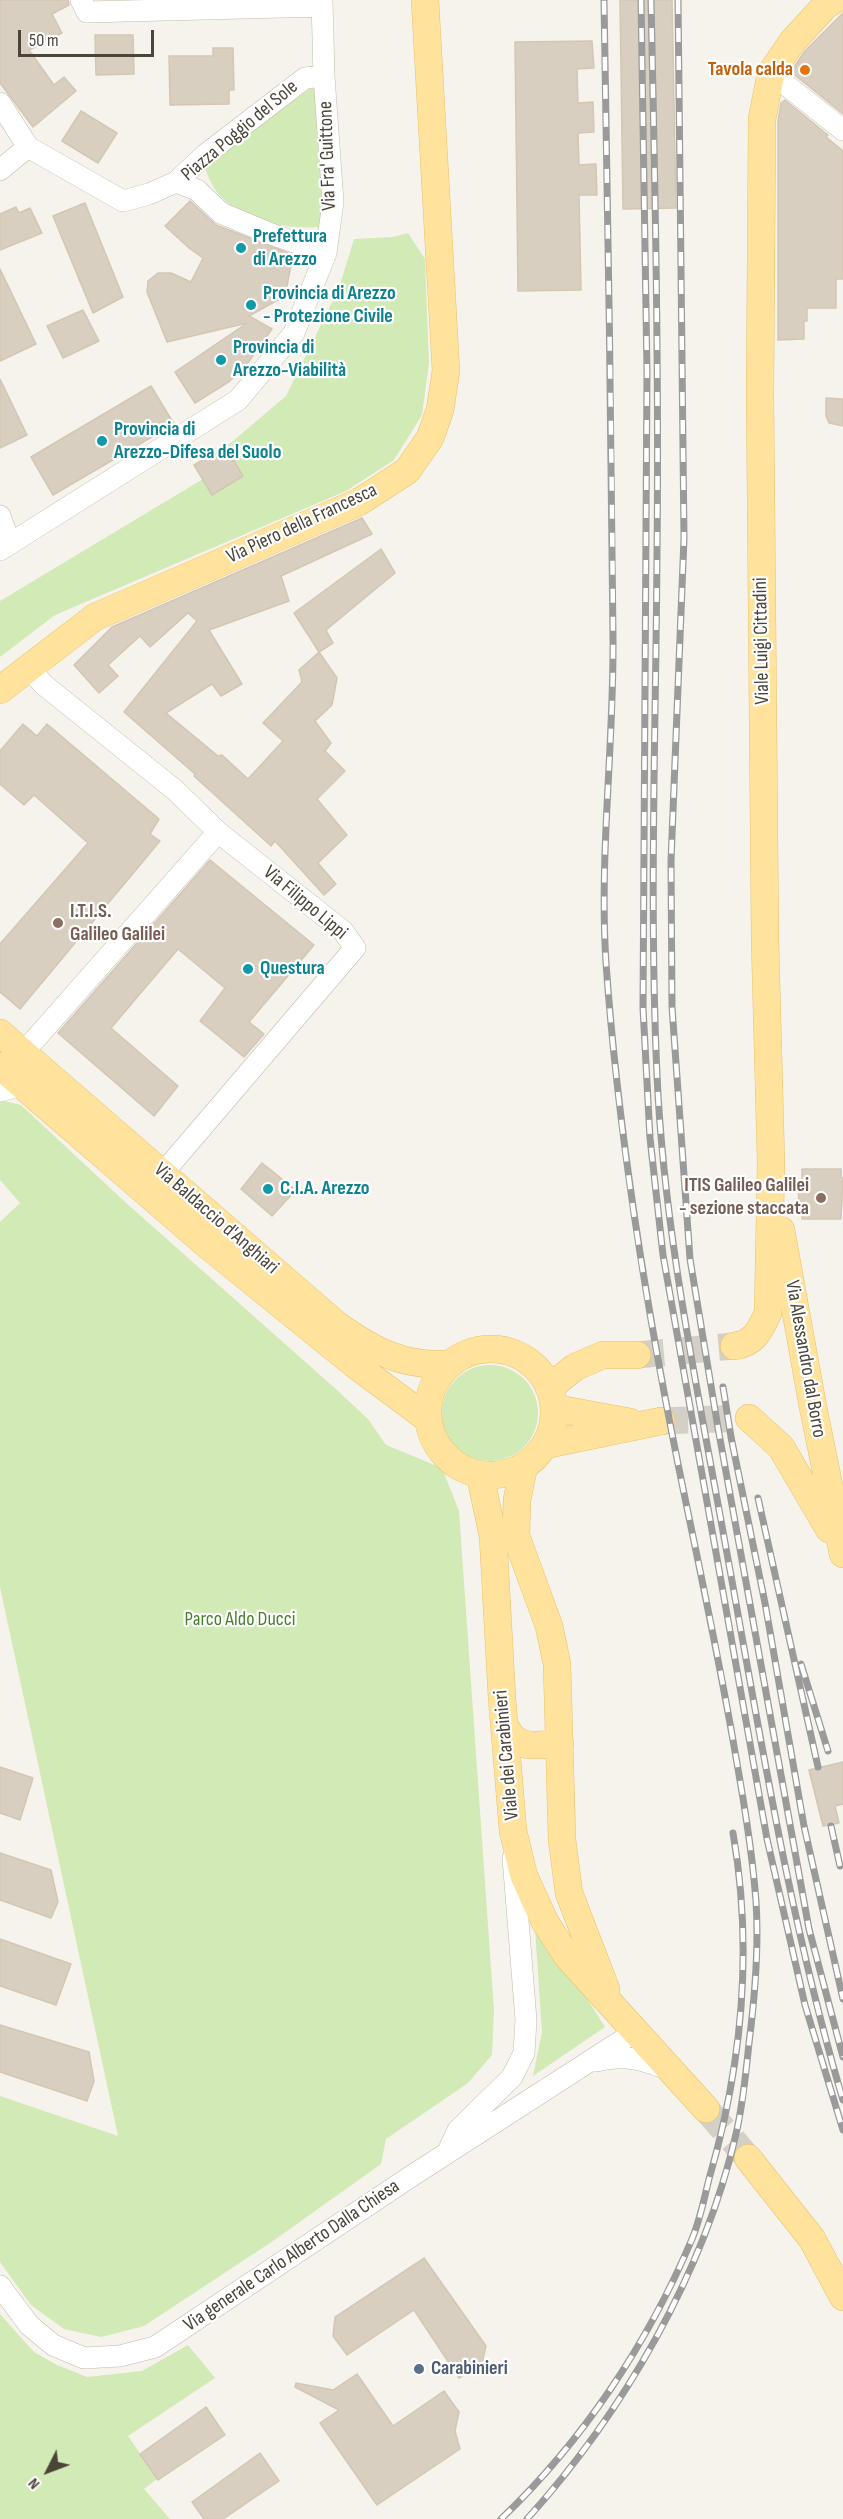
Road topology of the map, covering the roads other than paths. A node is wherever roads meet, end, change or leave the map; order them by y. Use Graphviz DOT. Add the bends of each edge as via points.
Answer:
graph roads {
  1 [pos="81,0"];
  2 [pos="425,0"];
  3 [pos="834,0"];
  4 [pos="322,3"];
  5 [pos="771,72"];
  6 [pos="324,76"];
  7 [pos="0,103"];
  8 [pos="843,130"];
  9 [pos="28,147"];
  10 [pos="0,170"];
  11 [pos="176,182"];
  12 [pos="326,253"];
  13 [pos="0,516"];
  14 [pos="5,547"];
  15 [pos="28,667"];
  16 [pos="0,690"];
  17 [pos="218,832"];
  18 [pos="0,1033"];
  19 [pos="23,1053"];
  20 [pos="0,1066"];
  21 [pos="11,1088"];
  22 [pos="771,1163"];
  23 [pos="162,1173"];
  24 [pos="737,1346"];
  25 [pos="637,1355"];
  26 [pos="450,1364"];
  27 [pos="551,1398"];
  28 [pos="749,1418"];
  29 [pos="428,1419"];
  30 [pos="545,1445"];
  31 [pos="524,1466"];
  32 [pos="480,1475"];
  33 [pos="842,1551"];
  34 [pos="504,1723"];
  35 [pos="560,1744"];
  36 [pos="513,1831"];
  37 [pos="615,2006"];
  38 [pos="635,2032"];
  39 [pos="584,2064"];
  40 [pos="668,2069"];
  41 [pos="706,2109"];
  42 [pos="447,2153"];
  43 [pos="748,2158"];
  44 [pos="0,2286"];
  45 [pos="843,2297"];
  1 -- 4 [label="street" via="87,12"];
  2 -- 15 [label="main road, Via Piero della Francesca" via="446,371 440,410 430,438 407,471 359,502 95,617"];
  3 -- 5 [label="main road" via="792,42"];
  4 -- 6 [label="street, Via Fra' Guittone"];
  5 -- 8 [label="street"];
  5 -- 22 [label="main road, Viale Luigi Cittadini" via="762,119 760,393"];
  6 -- 11 [label="street, Piazza Poggio del Sole" via="305,78"];
  6 -- 12 [label="street, Via Fra' Guittone" via="333,202"];
  7 -- 9 [label="street"];
  9 -- 10 [label="street"];
  9 -- 11 [label="street" via="123,201"];
  11 -- 12 [label="street, Piazza Poggio del Sole" via="197,189 221,213"];
  12 -- 14 [label="street, Via Fra' Guittone" via="294,333 238,400"];
  13 -- 14 [label="street"];
  15 -- 16 [label="main road, Via Piero della Francesca"];
  15 -- 17 [label="street, Via Filippo Lippi" via="44,685 175,790"];
  17 -- 19 [label="street"];
  17 -- 23 [label="street, Via Filippo Lippi" via="343,931 355,948"];
  18 -- 19 [label="main road, Via Baldaccio d'Anghiari"];
  19 -- 23 [label="main road, Via Baldaccio d'Anghiari"];
  20 -- 21 [label="main road, Via Baldaccio d'Anghiari"];
  21 -- 29 [label="main road, Via Baldaccio d'Anghiari"];
  22 -- 24 [label="main road" via="768,1313 749,1343"];
  22 -- 33 [label="main road, Via Alessandro dal Borro"];
  23 -- 26 [label="main road, Via Baldaccio d'Anghiari" via="337,1325 367,1346 425,1366"];
  25 -- 27 [label="main road" via="603,1355 575,1367"];
  26 -- 27 [label="main road" via="473,1352 506,1351 534,1367"];
  26 -- 29 [label="main road" via="432,1389"];
  27 -- 30 [label="main road" via="552,1427"];
  27 -- 30 [label="main road" via="627,1422 661,1421"];
  28 -- 33 [label="main road" via="782,1448"];
  29 -- 32 [label="main road" via="445,1455 461,1468"];
  30 -- 31 [label="main road"];
  31 -- 32 [label="main road" via="495,1475"];
  31 -- 35 [label="main road, Viale dei Carabinieri" via="517,1500 516,1536 553,1641"];
  32 -- 34 [label="main road, Viale dei Carabinieri" via="493,1536"];
  34 -- 35 [label="main road" via="517,1743"];
  34 -- 36 [label="main road, Viale dei Carabinieri"];
  35 -- 37 [label="main road, Viale dei Carabinieri" via="562,1840 569,1893 599,1975"];
  36 -- 37 [label="main road, Viale dei Carabinieri" via="524,1876 545,1922 567,1956"];
  36 -- 42 [label="street" via="526,2020 524,2053 512,2077 458,2130"];
  37 -- 38 [label="main road, Viale dei Carabinieri"];
  38 -- 39 [label="street, Via generale Carlo Alberto Dalla Chiesa"];
  38 -- 40 [label="main road, Viale dei Carabinieri"];
  39 -- 40 [label="street, Via generale Carlo Alberto Dalla Chiesa" via="617,2056"];
  39 -- 42 [label="street, Via generale Carlo Alberto Dalla Chiesa"];
  40 -- 41 [label="main road, Viale dei Carabinieri"];
  42 -- 44 [label="street, Via generale Carlo Alberto Dalla Chiesa" via="154,2347 120,2356 84,2358 53,2345 29,2325"];
  43 -- 45 [label="main road" via="812,2239"];
}
